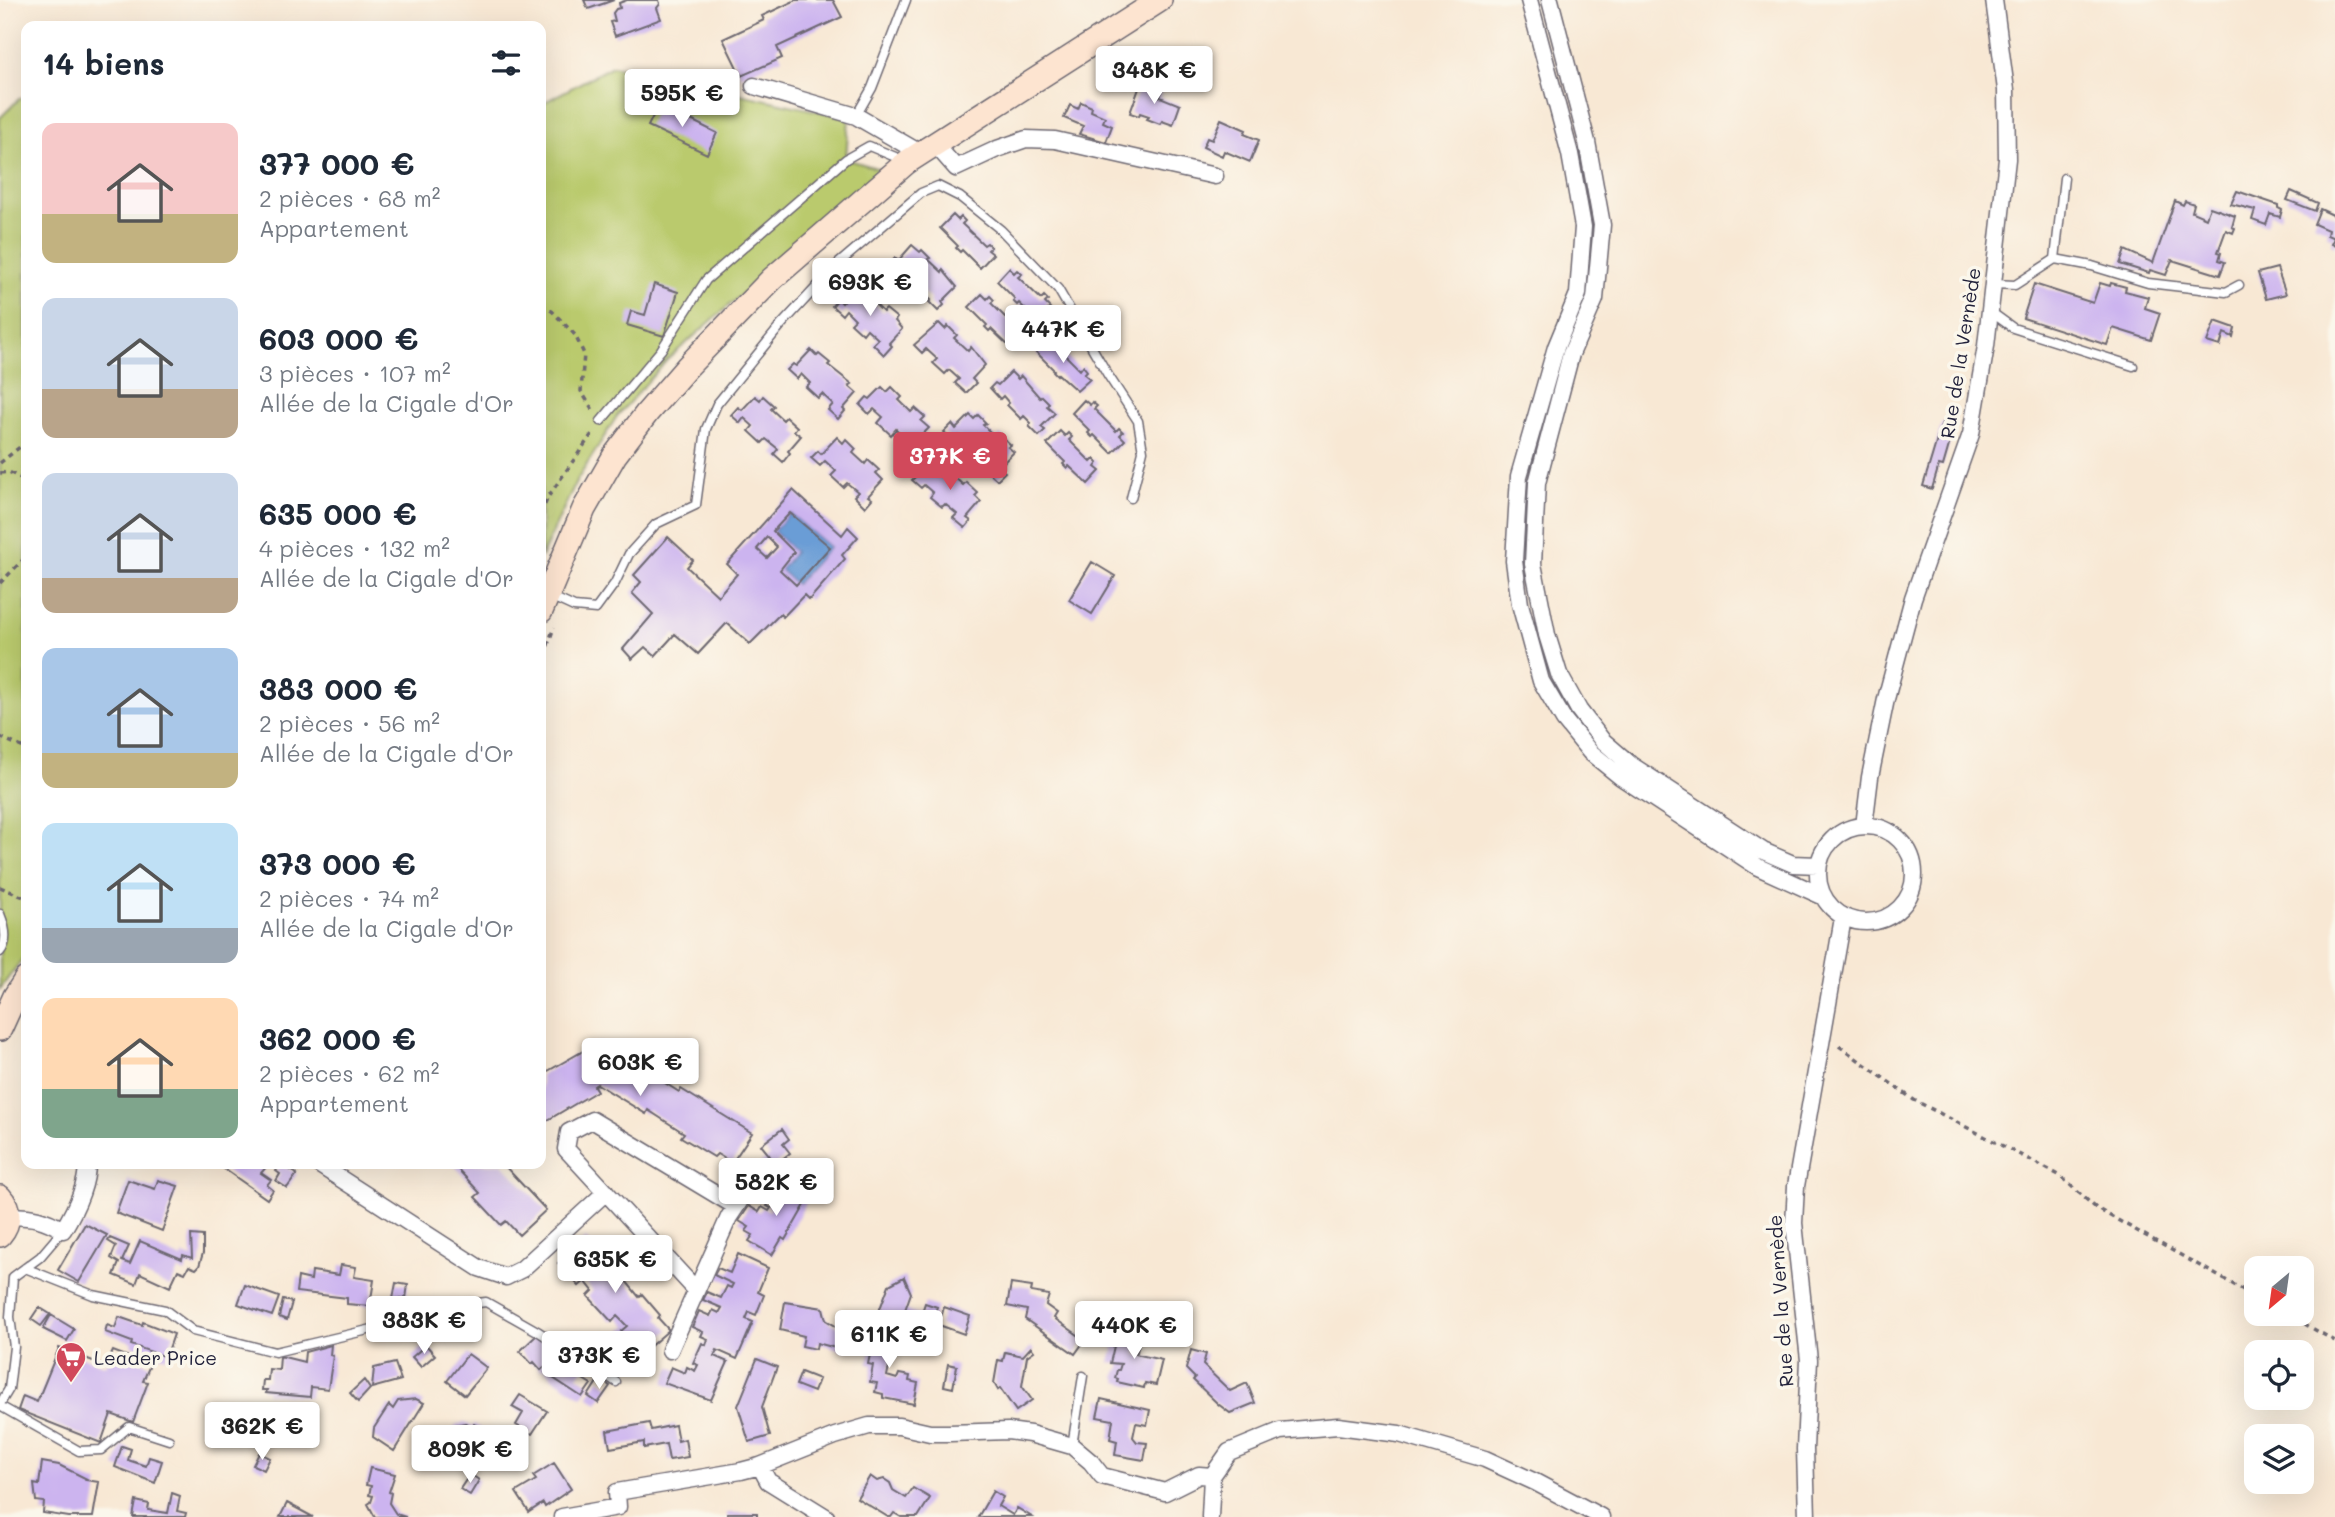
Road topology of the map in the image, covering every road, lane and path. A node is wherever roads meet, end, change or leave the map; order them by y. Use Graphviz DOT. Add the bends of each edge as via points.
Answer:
graph roads {
  1 [pos="906,0"];
  2 [pos="1160,0"];
  3 [pos="1530,0"];
  4 [pos="1549,0"];
  5 [pos="1994,0"];
  6 [pos="754,86"];
  7 [pos="856,116"];
  8 [pos="920,153"];
  9 [pos="1215,176"];
  10 [pos="2064,178"];
  11 [pos="2055,260"];
  12 [pos="1994,284"];
  13 [pos="2239,285"];
  14 [pos="546,308"];
  15 [pos="1991,312"];
  16 [pos="2133,366"];
  17 [pos="601,421"];
  18 [pos="21,446"];
  19 [pos="0,463"];
  20 [pos="0,473"];
  21 [pos="21,478"];
  22 [pos="1130,498"];
  23 [pos="546,502"];
  24 [pos="21,562"];
  25 [pos="0,583"];
  26 [pos="549,608"];
  27 [pos="546,629"];
  28 [pos="0,737"];
  29 [pos="21,747"];
  30 [pos="1864,826"];
  31 [pos="1818,865"];
  32 [pos="0,887"];
  33 [pos="21,896"];
  34 [pos="1822,896"];
  35 [pos="0,914"];
  36 [pos="1843,918"];
  37 [pos="0,952"];
  38 [pos="21,987"];
  39 [pos="0,1029"];
  40 [pos="1823,1035"];
  41 [pos="86,1169"];
  42 [pos="326,1169"];
  43 [pos="751,1184"];
  44 [pos="606,1192"];
  45 [pos="736,1206"];
  46 [pos="3,1216"];
  47 [pos="63,1230"];
  48 [pos="25,1268"];
  49 [pos="696,1290"];
  50 [pos="2244,1290"];
  51 [pos="2308,1326"];
  52 [pos="2335,1341"];
  53 [pos="670,1350"];
  54 [pos="1083,1376"];
  55 [pos="616,1382"];
  56 [pos="0,1405"];
  57 [pos="169,1440"];
  58 [pos="1072,1446"];
  59 [pos="760,1466"];
  60 [pos="1212,1476"];
  61 [pos="562,1517"];
  62 [pos="826,1517"];
  63 [pos="1210,1517"];
  64 [pos="1601,1517"];
  65 [pos="1807,1517"];
  1 -- 7 [label="lane" via="872,88"];
  2 -- 8 [label="main road"];
  3 -- 34 [label="street" via="1570,154 1583,227 1578,294 1556,347 1519,476 1514,561 1520,604 1541,681 1563,720 1590,752 1621,777 1758,867"];
  4 -- 31 [label="street" via="1587,142 1602,225 1595,299 1571,354 1537,483 1533,564 1559,674 1602,740 1631,765 1763,851 1793,864"];
  5 -- 12 [label="street, Rue de la Vernède" via="2006,90 2007,159"];
  6 -- 7 [label="street"];
  7 -- 8 [label="street"];
  8 -- 9 [label="street" via="956,168 1026,139 1055,140"];
  8 -- 17 [label="lane" via="869,146 846,159 706,280 661,350"];
  8 -- 26 [label="main road" via="772,279 647,413 615,455 584,509"];
  10 -- 11 [label="lane"];
  11 -- 12 [label="lane" via="2015,285"];
  11 -- 13 [label="lane" via="2148,283 2226,292"];
  12 -- 15 [label="street, Rue de la Vernède"];
  14 -- 17 [label="path" via="575,335 584,354 581,391"];
  15 -- 16 [label="lane" via="2013,328"];
  15 -- 30 [label="street, Rue de la Vernède" via="1971,434 1913,598 1886,699"];
  17 -- 23 [label="path"];
  18 -- 19 [label="path"];
  20 -- 21 [label="path"];
  22 -- 26 [label="lane" via="1143,451 1138,421 1058,289 1000,230 960,197 938,186 921,193 839,262 717,404 706,429 696,505 656,524 629,554 596,609"];
  24 -- 25 [label="path"];
  26 -- 27 [label="path"];
  28 -- 29 [label="path"];
  30 -- 31 [label="street" via="1833,838"];
  30 -- 36 [label="street" via="1881,828 1907,848 1914,880 1906,901 1889,917 1858,923"];
  31 -- 34 [label="street"];
  32 -- 33 [label="path"];
  34 -- 36 [label="street"];
  35 -- 37 [label="lane" via="5,928"];
  36 -- 40 [label="street, Rue de la Vernède"];
  38 -- 39 [label="main road"];
  40 -- 50 [label="path" via="1914,1100 2059,1175 2096,1208"];
  40 -- 65 [label="street, Rue de la Vernède" via="1796,1186 1794,1223 1809,1360"];
  41 -- 47 [label="street"];
  42 -- 44 [label="street" via="479,1268 506,1277 522,1269"];
  43 -- 45 [label="street"];
  44 -- 45 [label="street" via="566,1149 569,1132 592,1120"];
  44 -- 49 [label="street"];
  45 -- 49 [label="street"];
  46 -- 47 [label="street" via="30,1216"];
  47 -- 48 [label="lane"];
  48 -- 55 [label="lane" via="93,1295 165,1310 193,1331 275,1352 385,1326 433,1309 486,1302"];
  48 -- 56 [label="lane" via="13,1277 10,1317 14,1347 9,1389"];
  49 -- 53 [label="street"];
  51 -- 52 [label="path"];
  54 -- 58 [label="lane"];
  56 -- 57 [label="lane" via="79,1451 101,1450 129,1427"];
  58 -- 59 [label="street" via="1007,1431 940,1433 869,1426"];
  58 -- 60 [label="street" via="1102,1476 1165,1492 1199,1475"];
  59 -- 61 [label="street" via="617,1492 618,1507"];
  59 -- 62 [label="street" via="768,1481"];
  60 -- 63 [label="street"];
  60 -- 64 [label="street" via="1229,1452 1280,1431 1338,1426 1399,1434 1485,1459"];
}
